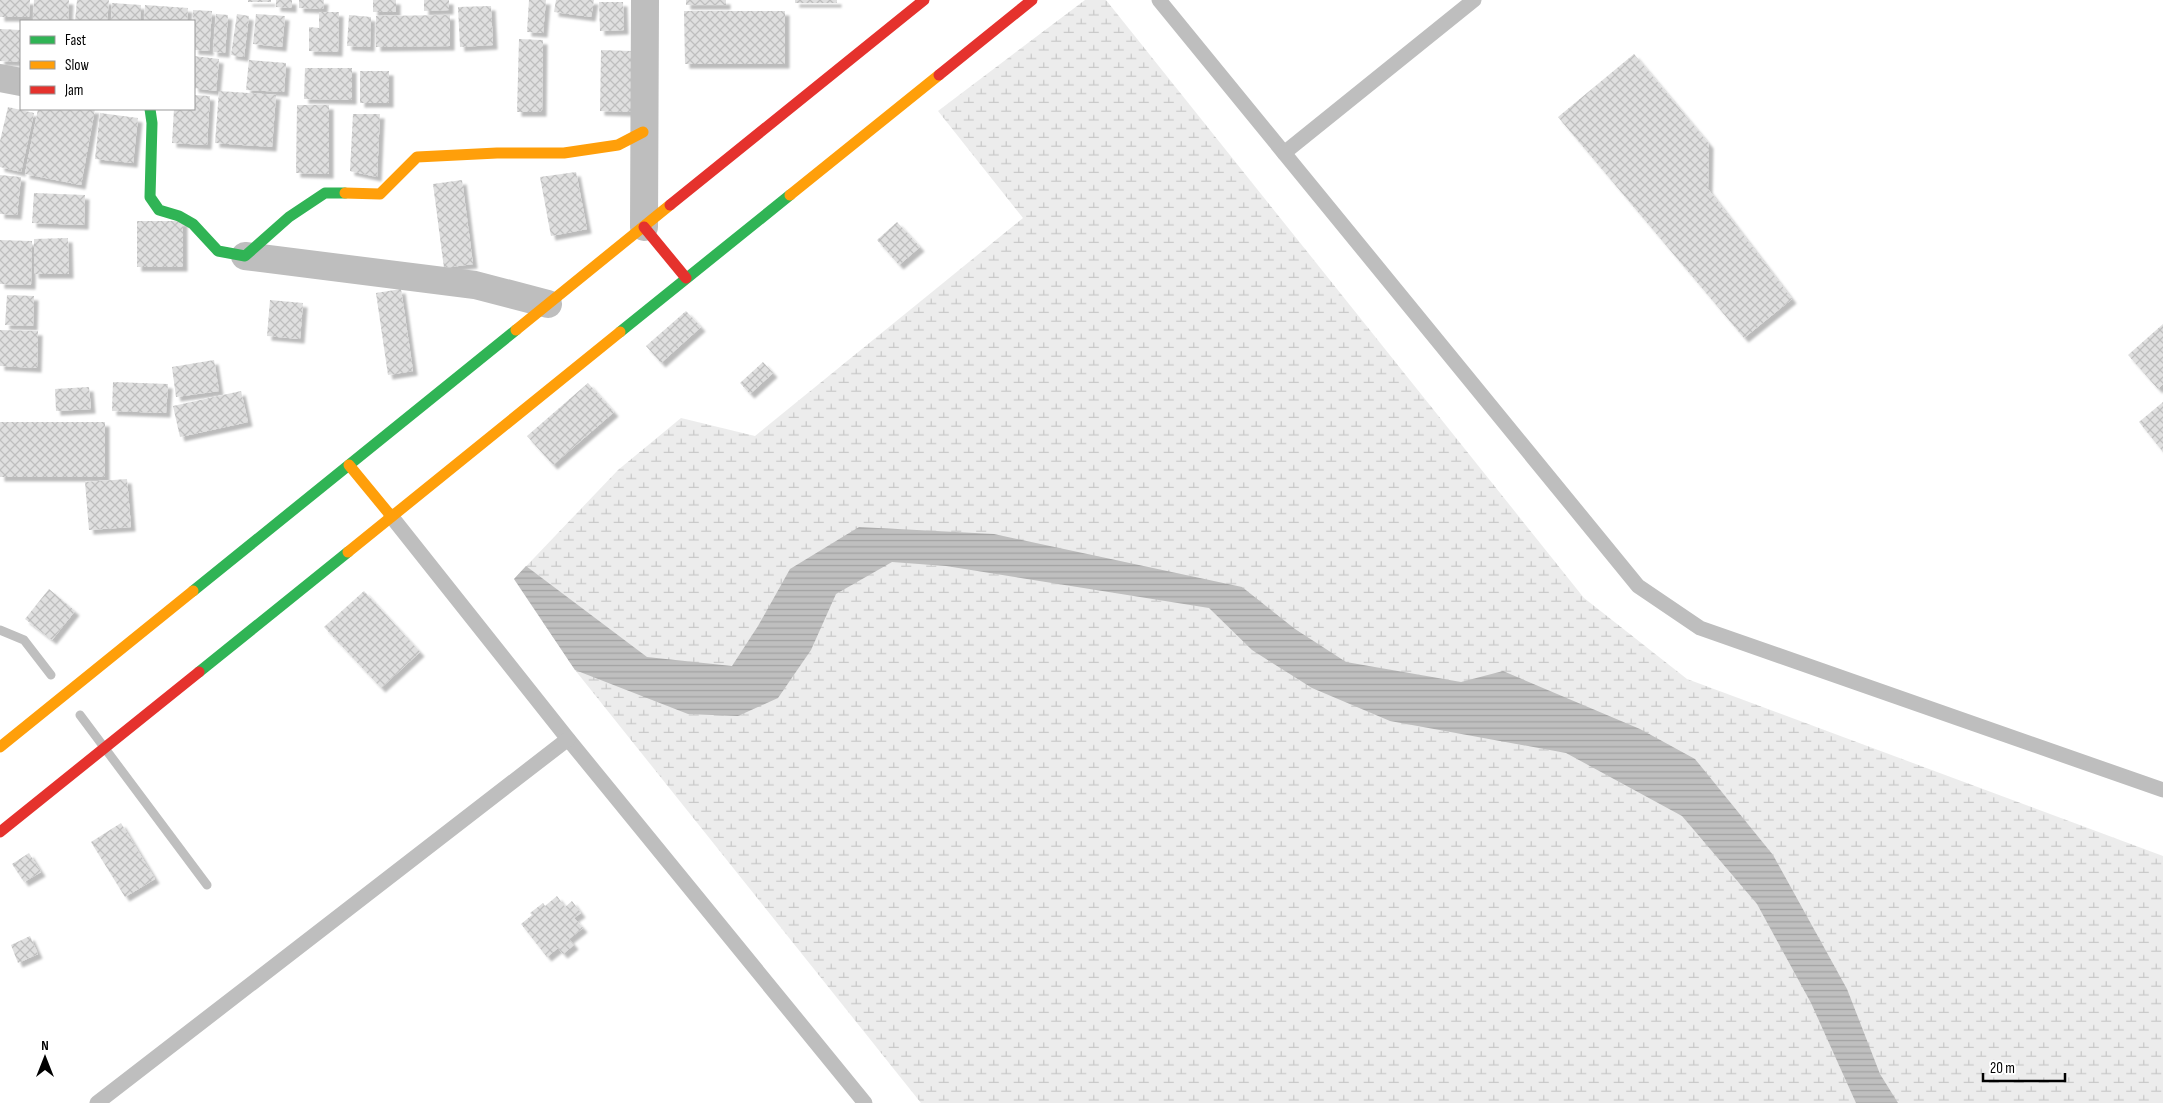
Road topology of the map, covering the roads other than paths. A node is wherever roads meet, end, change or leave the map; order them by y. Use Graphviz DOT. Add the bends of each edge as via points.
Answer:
graph roads {
  1 [pos="645,0"];
  2 [pos="924,0"];
  3 [pos="1032,0"];
  4 [pos="1158,0"];
  5 [pos="1474,0"];
  6 [pos="0,78"];
  7 [pos="20,82"];
  8 [pos="150,110"];
  9 [pos="643,132"];
  10 [pos="1284,153"];
  11 [pos="644,227"];
  12 [pos="245,256"];
  13 [pos="686,278"];
  14 [pos="548,304"];
  15 [pos="349,465"];
  16 [pos="391,516"];
  17 [pos="568,739"];
  18 [pos="0,748"];
  19 [pos="2163,790"];
  20 [pos="0,832"];
  21 [pos="98,1103"];
  22 [pos="865,1103"];
  1 -- 9 [label="street"];
  2 -- 11 [label="street"];
  3 -- 13 [label="street"];
  4 -- 10 [label="lane"];
  5 -- 10 [label="lane"];
  6 -- 7 [label="street"];
  8 -- 12 [label="street" via="150,197 159,210 182,215 201,229 218,251"];
  9 -- 11 [label="street"];
  9 -- 12 [label="street" via="618,144 564,153 417,157 380,194 325,193 289,217"];
  10 -- 19 [label="lane" via="1638,586 1700,628"];
  11 -- 13 [label="street"];
  11 -- 14 [label="street"];
  12 -- 14 [label="street" via="475,285"];
  13 -- 16 [label="street"];
  14 -- 15 [label="street"];
  15 -- 16 [label="street"];
  15 -- 18 [label="street"];
  16 -- 17 [label="lane"];
  16 -- 20 [label="street"];
  17 -- 21 [label="lane"];
  17 -- 22 [label="lane"];
}
